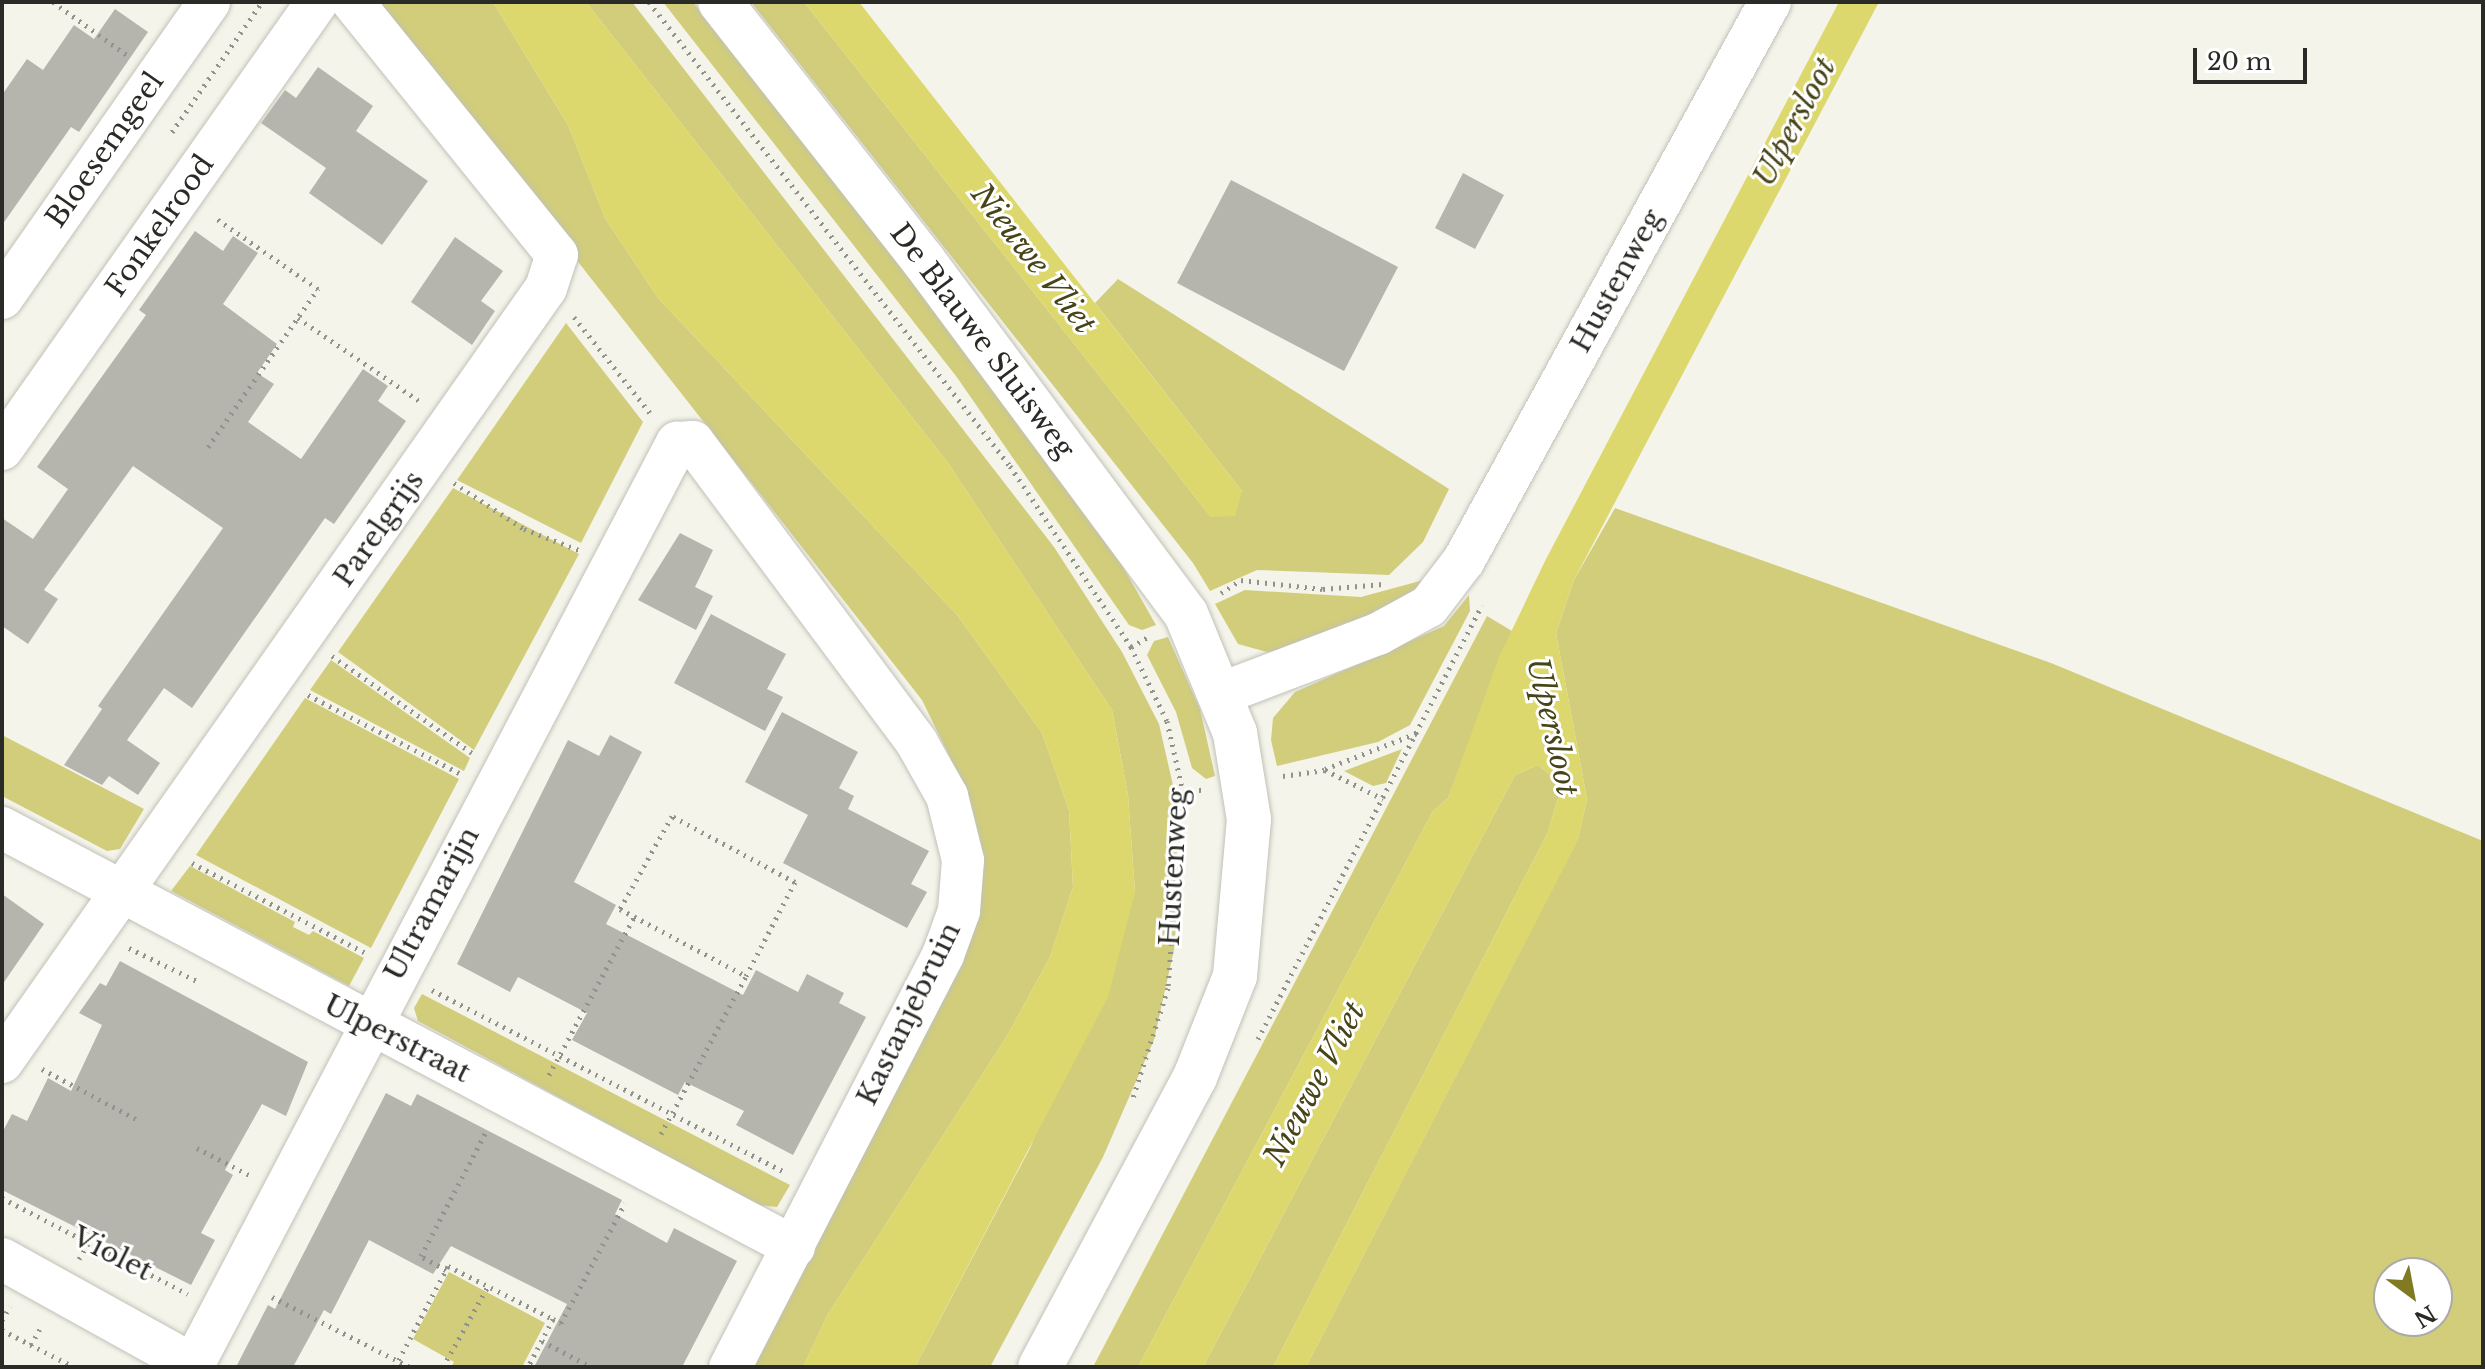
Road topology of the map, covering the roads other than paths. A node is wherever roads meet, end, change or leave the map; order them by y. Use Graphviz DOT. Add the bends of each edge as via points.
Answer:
graph roads {
  1 [pos="209,2"];
  2 [pos="317,2"];
  3 [pos="353,2"];
  4 [pos="720,2"];
  5 [pos="1770,2"];
  6 [pos="2,298"];
  7 [pos="677,443"];
  8 [pos="2,449"];
  9 [pos="1220,694"];
  10 [pos="2,828"];
  11 [pos="120,893"];
  12 [pos="368,1023"];
  13 [pos="6,1057"];
  14 [pos="794,1247"];
  15 [pos="2,1259"];
  16 [pos="192,1366"];
  17 [pos="730,1367"];
  18 [pos="1040,1367"];
  1 -- 6 [label="street, Bloesemgeel"];
  2 -- 8 [label="street, Fonkelrood"];
  3 -- 11 [label="street, Parelgrijs" via="557,255 546,288 453,424"];
  4 -- 9 [label="main road, De Blauwe Sluisweg" via="923,260 1186,614"];
  5 -- 9 [label="street, Hustenweg" via="1464,560 1429,606 1378,634"];
  7 -- 12 [label="street, Ultramarijn" via="612,566 484,775"];
  7 -- 14 [label="street, Kastanjebruin" via="693,442 917,743 947,796 963,860 959,911 943,955"];
  9 -- 18 [label="main road" via="1235,733 1249,819 1235,976 1195,1077"];
  10 -- 11 [label="street, Ulperstraat"];
  11 -- 12 [label="street, Ulperstraat"];
  11 -- 13 [label="street, Parelgrijs"];
  12 -- 14 [label="street, Ulperstraat"];
  12 -- 16 [label="street, Ultramarijn"];
  14 -- 17 [label="street, Kastanjebruin"];
  15 -- 16 [label="street, Violet"];
}
